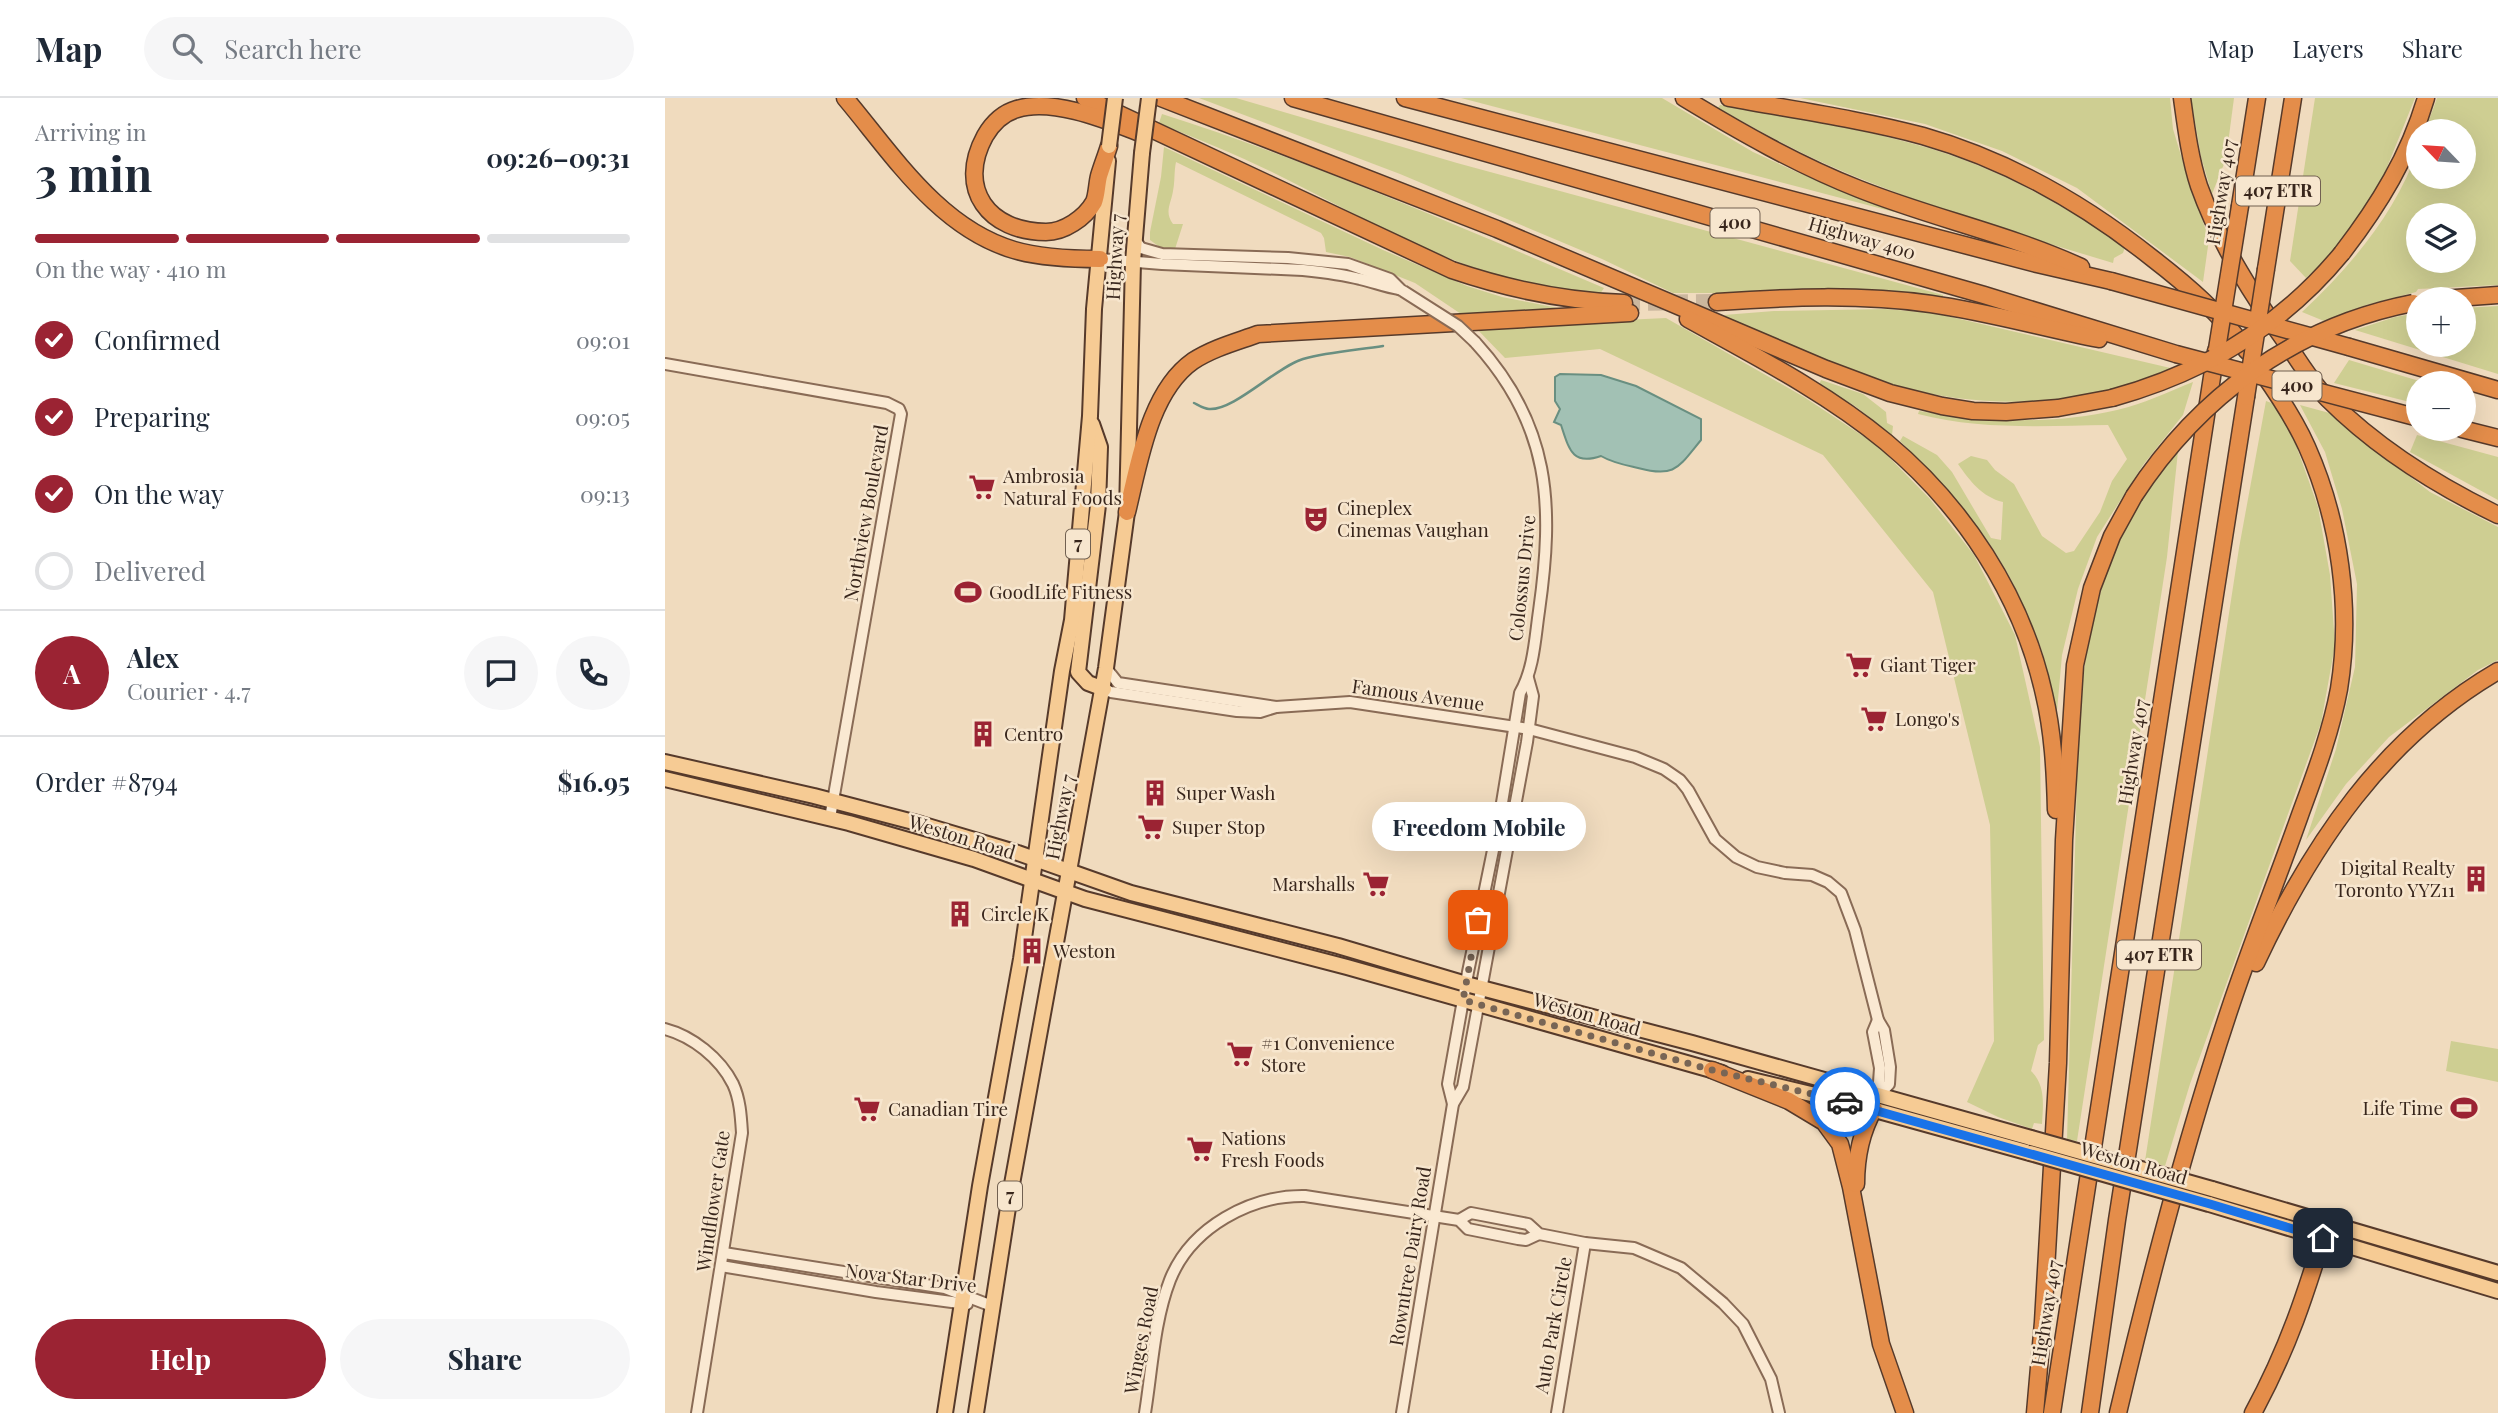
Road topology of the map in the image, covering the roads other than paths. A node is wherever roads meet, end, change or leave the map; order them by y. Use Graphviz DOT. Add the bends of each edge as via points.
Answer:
graph roads {
  1 [pos="845,98"];
  2 [pos="1085,98"];
  3 [pos="1115,98"];
  4 [pos="1149,98"];
  5 [pos="1161,98"];
  6 [pos="1293,98"];
  7 [pos="1405,98"];
  8 [pos="1684,98"];
  9 [pos="1729,98"];
  10 [pos="2182,98"];
  11 [pos="2257,98"];
  12 [pos="2426,98"];
  13 [pos="2293,103"];
  14 [pos="1183,143"];
  15 [pos="1109,146"];
  16 [pos="1135,240"];
  17 [pos="1100,259"];
  18 [pos="1162,259"];
  19 [pos="1133,262"];
  20 [pos="2111,281"];
  21 [pos="1629,286"];
  22 [pos="2498,295"];
  23 [pos="2476,297"];
  24 [pos="1717,302"];
  25 [pos="2406,306"];
  26 [pos="2176,354"];
  27 [pos="665,364"];
  28 [pos="2498,390"];
  29 [pos="2406,415"];
  30 [pos="1090,416"];
  31 [pos="2476,432"];
  32 [pos="2498,438"];
  33 [pos="1127,512"];
  34 [pos="2498,515"];
  35 [pos="1107,668"];
  36 [pos="2498,671"];
  37 [pos="1528,678"];
  38 [pos="1104,689"];
  39 [pos="1276,707"];
  40 [pos="1515,726"];
  41 [pos="1529,729"];
  42 [pos="665,762"];
  43 [pos="665,779"];
  44 [pos="833,801"];
  45 [pos="830,818"];
  46 [pos="1499,821"];
  47 [pos="1512,822"];
  48 [pos="1035,859"];
  49 [pos="1069,871"];
  50 [pos="1033,881"];
  51 [pos="1064,893"];
  52 [pos="2062,934"];
  53 [pos="1466,984"];
  54 [pos="1482,987"];
  55 [pos="1463,1000"];
  56 [pos="1478,1003"];
  57 [pos="665,1029"];
  58 [pos="2218,1048"];
  59 [pos="1712,1070"];
  60 [pos="1876,1103"];
  61 [pos="1453,1104"];
  62 [pos="2211,1196"];
  63 [pos="1435,1215"];
  64 [pos="1459,1220"];
  65 [pos="2325,1231"];
  66 [pos="1539,1234"];
  67 [pos="1859,1235"];
  68 [pos="1585,1243"];
  69 [pos="724,1252"];
  70 [pos="721,1266"];
  71 [pos="2498,1273"];
  72 [pos="2498,1291"];
  73 [pos="962,1299"];
  74 [pos="992,1306"];
  75 [pos="697,1413"];
  76 [pos="945,1413"];
  77 [pos="976,1413"];
  78 [pos="1145,1413"];
  79 [pos="1402,1413"];
  80 [pos="1557,1413"];
  81 [pos="1779,1413"];
  82 [pos="1905,1413"];
  83 [pos="2035,1413"];
  84 [pos="2052,1413"];
  85 [pos="2090,1413"];
  86 [pos="2118,1413"];
  87 [pos="2253,1413"];
  1 -- 17 [label="highway" via="918,185 950,216 980,236 1037,255"];
  2 -- 14 [label="highway"];
  3 -- 15 [label="main road, Highway 7 / 7, bridge"];
  4 -- 16 [label="main road, Highway 7 / 7, bridge"];
  5 -- 21 [label="highway" via="1497,229"];
  6 -- 26 [label="highway, Highway 400 / 400" via="1944,283"];
  7 -- 20 [label="highway, Highway 400 / 400"];
  8 -- 20 [label="highway" via="1800,163 1861,190 2041,250"];
  9 -- 58 [label="highway" via="1924,137 2006,167 2061,195 2130,241 2231,328 2308,448 2338,549 2343,592 2339,691 2311,785"];
  10 -- 34 [label="highway" via="2199,184 2215,225 2252,295 2319,388 2411,467"];
  11 -- 84 [label="highway, Highway 407 / 407 ETR, bridge"];
  12 -- 21 [label="highway, bridge" via="2399,169 2372,213 2342,253 2294,303 2236,346 2176,377 2112,398 2006,412 1922,402 1857,382"];
  13 -- 85 [label="highway, 407 ETR, bridge"];
  14 -- 15 [label="highway" via="1044,106 1016,109 990,127 978,149 975,174 982,204 1001,222 1027,232 1053,232 1075,223 1094,202"];
  14 -- 33 [label="highway" via="1453,270 1512,289 1627,308 1258,334 1214,349 1191,363 1149,422"];
  15 -- 17 [label="main road, Highway 7 / 7"];
  16 -- 18 [label="street, Colossus Drive"];
  16 -- 19 [label="main road, Highway 7 / 7"];
  17 -- 19 [label="street, Colossus Drive"];
  17 -- 30 [label="main road, Highway 7 / 7"];
  18 -- 19 [label="street, Colossus Drive"];
  18 -- 37 [label="street, Colossus Drive, bridge" via="1314,271 1401,290 1475,342 1507,380 1522,407 1545,478 1548,524"];
  19 -- 33 [label="main road, Highway 7 / 7"];
  20 -- 28 [label="highway, Highway 400 / 400, bridge"];
  21 -- 52 [label="highway" via="1860,422 1932,485 1980,547 2018,614 2045,695 2055,775"];
  22 -- 23 [label="highway"];
  24 -- 26 [label="highway" via="1826,297 1903,300"];
  25 -- 52 [label="highway, bridge" via="2303,340 2229,388 2165,452 2112,536 2086,608 2078,646 2069,740"];
  26 -- 29 [label="highway, Highway 400 / 400, bridge"];
  27 -- 44 [label="street, Northview Boulevard" via="887,403 901,414"];
  30 -- 38 [label="main road" via="1100,447 1098,505 1078,672 1088,683"];
  30 -- 48 [label="main road, Highway 7 / 7" via="1072,620"];
  31 -- 32 [label="highway"];
  33 -- 35 [label="main road, Highway 7 / 7"];
  35 -- 38 [label="main road, Highway 7 / 7"];
  35 -- 39 [label="street, Famous Avenue" via="1118,683"];
  36 -- 58 [label="highway" via="2429,719 2358,791 2289,899"];
  37 -- 40 [label="street, Colossus Drive" via="1520,693"];
  37 -- 41 [label="street, Colossus Drive" via="1533,696"];
  38 -- 39 [label="street, Famous Avenue" via="1237,711"];
  38 -- 49 [label="main road, Highway 7 / 7"];
  39 -- 40 [label="street, Famous Avenue" via="1350,702"];
  40 -- 41 [label="street"];
  40 -- 46 [label="street, Colossus Drive"];
  41 -- 47 [label="street, Colossus Drive"];
  41 -- 60 [label="street" via="1664,769 1680,780 1715,839 1736,857 1757,867 1812,875 1841,893 1878,1020 1873,1032 1880,1068"];
  42 -- 44 [label="main road, Weston Road"];
  43 -- 45 [label="main road, Weston Road"];
  44 -- 45 [label="street, Northview Boulevard"];
  44 -- 48 [label="main road, Weston Road"];
  45 -- 50 [label="main road, Weston Road" via="974,859"];
  46 -- 47 [label="street"];
  46 -- 53 [label="street, Colossus Drive"];
  47 -- 54 [label="street, Colossus Drive"];
  48 -- 49 [label="main road, Weston Road"];
  48 -- 50 [label="main road, Highway 7 / 7"];
  49 -- 51 [label="main road, Highway 7 / 7"];
  49 -- 53 [label="main road, Weston Road" via="1131,893"];
  50 -- 51 [label="main road, Weston Road"];
  50 -- 73 [label="main road, Highway 7 / 7"];
  51 -- 55 [label="main road, Weston Road"];
  51 -- 74 [label="main road, Highway 7 / 7"];
  52 -- 83 [label="highway" via="2058,1076"];
  53 -- 54 [label="main road, Weston Road"];
  53 -- 55 [label="street, Rowntree Dairy Road"];
  54 -- 56 [label="street, Colossus Drive"];
  54 -- 60 [label="main road, Weston Road" via="1692,1043"];
  55 -- 56 [label="main road, Weston Road"];
  55 -- 61 [label="street, Rowntree Dairy Road" via="1448,1084"];
  56 -- 59 [label="main road, Weston Road"];
  56 -- 61 [label="street, Rowntree Dairy Road" via="1463,1087"];
  57 -- 69 [label="street, Windflower Gate" via="689,1038 711,1056 732,1082 738,1100 742,1133"];
  58 -- 86 [label="highway" via="2179,1172"];
  59 -- 60 [label="main road, Weston Road"];
  59 -- 67 [label="highway" via="1789,1101 1824,1122 1840,1143"];
  60 -- 62 [label="main road, Weston Road, bridge" via="2031,1153"];
  60 -- 62 [label="main road, Weston Road, bridge" via="2031,1138"];
  60 -- 67 [label="highway" via="1856,1163"];
  61 -- 63 [label="street, Rowntree Dairy Road"];
  62 -- 65 [label="main road, Weston Road"];
  63 -- 64 [label="street, Auto Park Circle"];
  63 -- 78 [label="street, Winges Road" via="1291,1196 1229,1214 1192,1247 1170,1280"];
  63 -- 79 [label="street, Rowntree Dairy Road"];
  64 -- 66 [label="street, Auto Park Circle" via="1468,1229 1518,1239"];
  64 -- 66 [label="street, Auto Park Circle" via="1471,1213 1483,1215 1528,1224"];
  65 -- 71 [label="main road, Weston Road"];
  65 -- 72 [label="main road, Weston Road"];
  65 -- 87 [label="highway" via="2290,1339"];
  66 -- 68 [label="street, Auto Park Circle"];
  67 -- 82 [label="highway" via="1881,1344"];
  68 -- 80 [label="street, Auto Park Circle"];
  68 -- 81 [label="street, Auto Park Circle" via="1634,1248 1681,1268 1703,1285 1742,1324 1771,1379"];
  69 -- 70 [label="street, Windflower Gate"];
  69 -- 73 [label="street, Nova Star Drive" via="945,1288"];
  70 -- 73 [label="street, Nova Star Drive" via="876,1293"];
  70 -- 75 [label="street, Windflower Gate"];
  73 -- 74 [label="street, Nova Star Drive"];
  73 -- 76 [label="main road, Highway 7 / 7"];
  74 -- 77 [label="main road, Highway 7 / 7"];
}
